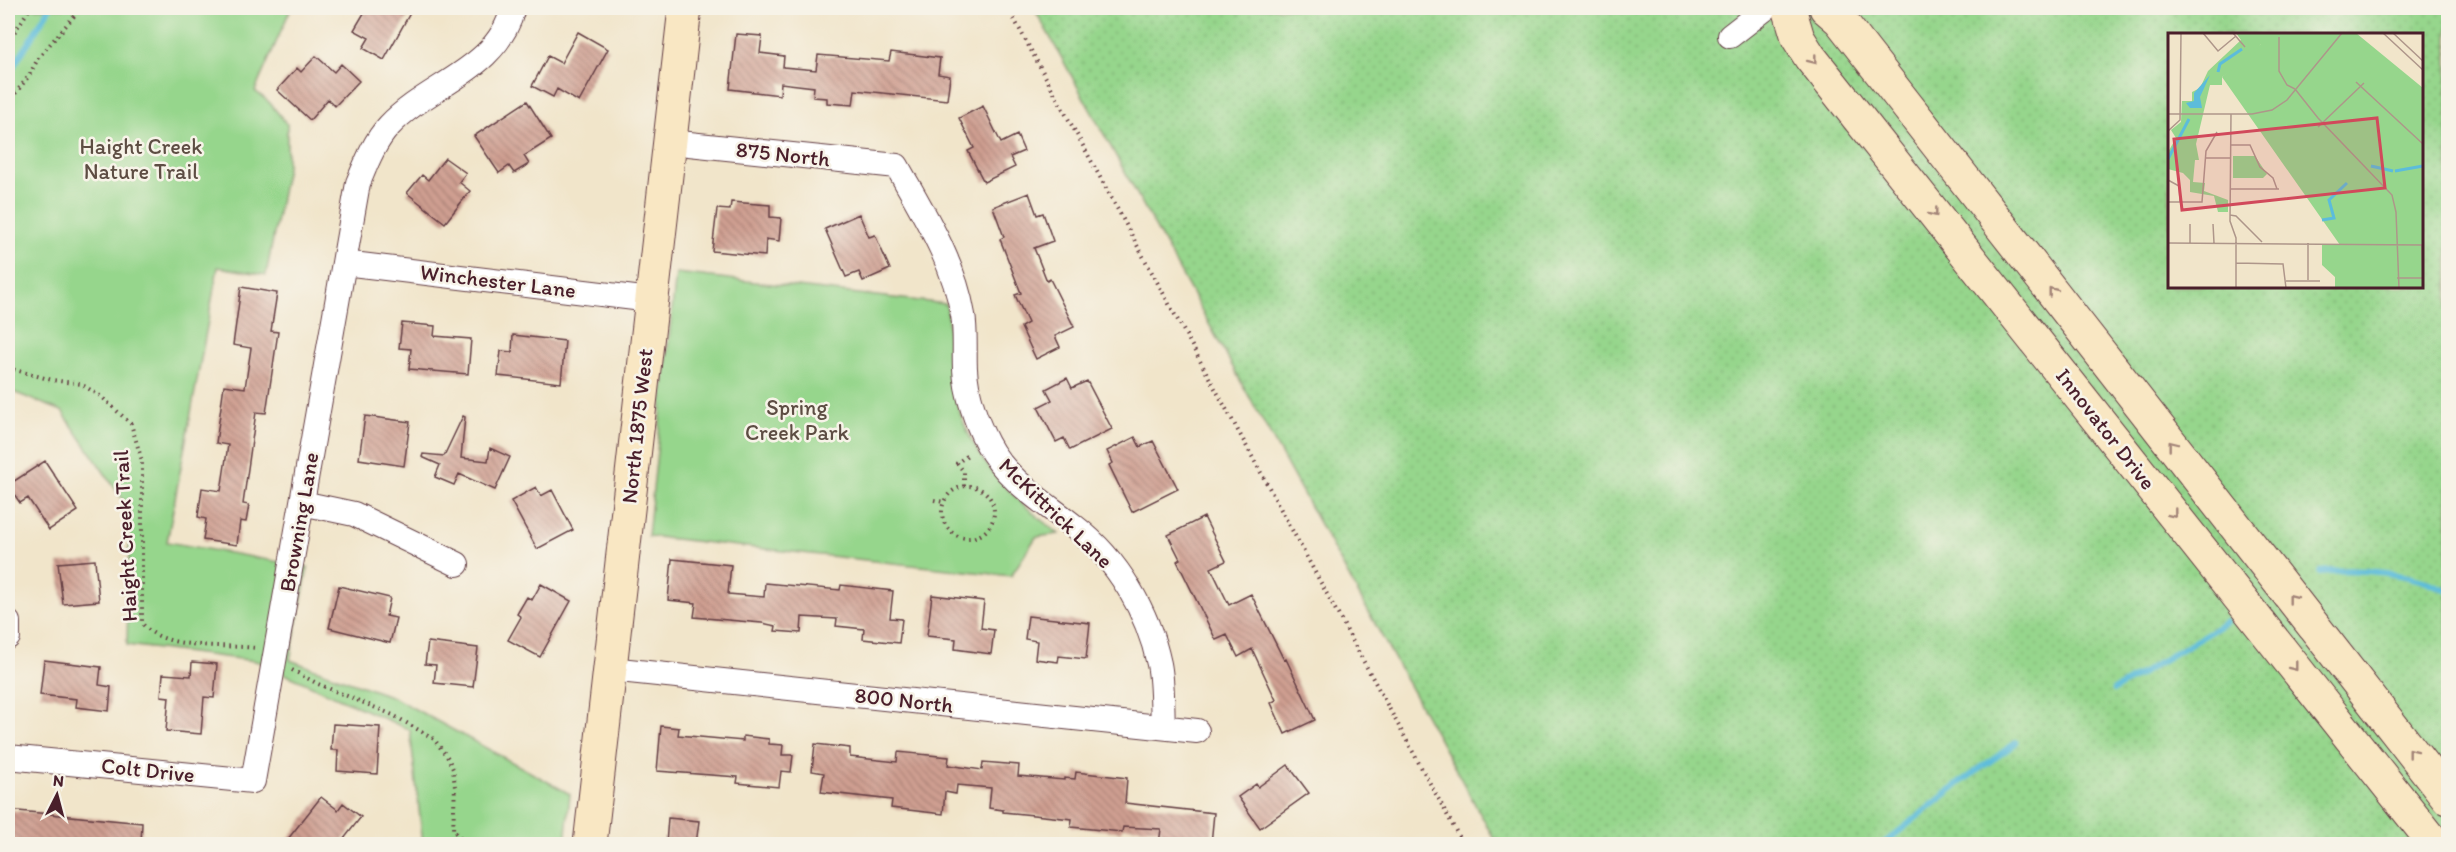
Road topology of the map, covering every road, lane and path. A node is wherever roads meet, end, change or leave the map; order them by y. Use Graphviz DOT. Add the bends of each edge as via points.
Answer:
graph roads {
  1 [pos="30,8"];
  2 [pos="81,8"];
  3 [pos="513,8"];
  4 [pos="685,8"];
  5 [pos="1008,8"];
  6 [pos="1766,8"];
  7 [pos="1789,8"];
  8 [pos="1826,8"];
  9 [pos="1730,36"];
  10 [pos="8,42"];
  11 [pos="8,102"];
  12 [pos="670,142"];
  13 [pos="897,166"];
  14 [pos="344,263"];
  15 [pos="651,300"];
  16 [pos="8,368"];
  17 [pos="972,452"];
  18 [pos="964,486"];
  19 [pos="998,489"];
  20 [pos="989,496"];
  21 [pos="934,500"];
  22 [pos="944,502"];
  23 [pos="302,503"];
  24 [pos="457,564"];
  25 [pos="8,622"];
  26 [pos="8,637"];
  27 [pos="264,649"];
  28 [pos="289,668"];
  29 [pos="610,669"];
  30 [pos="1163,728"];
  31 [pos="1197,731"];
  32 [pos="8,757"];
  33 [pos="253,781"];
  34 [pos="2448,798"];
  35 [pos="466,844"];
  36 [pos="590,844"];
  37 [pos="1463,844"];
  38 [pos="2435,844"];
  1 -- 10 [label="path"];
  2 -- 11 [label="path" via="39,57"];
  3 -- 14 [label="street, Browning Lane" via="500,39 476,64 388,127 358,183"];
  4 -- 12 [label="main road, North 1875 West"];
  5 -- 37 [label="path"];
  6 -- 9 [label="street"];
  7 -- 38 [label="main road, Innovator Drive, one-way" via="1804,48"];
  34 -- 8 [label="main road, Innovator Drive, one-way" via="1840,20"];
  12 -- 13 [label="street, 875 North"];
  12 -- 15 [label="main road, North 1875 West"];
  13 -- 30 [label="street, McKittrick Lane" via="939,243 954,281 964,316 965,372 987,444 1010,474 1077,528 1132,592 1148,624 1160,666"];
  14 -- 15 [label="street, Winchester Lane"];
  14 -- 23 [label="street, Browning Lane"];
  15 -- 29 [label="main road, North 1875 West"];
  16 -- 27 [label="path, Haight Creek Trail" via="81,384 132,424 142,461 142,623 147,631 160,638 190,643"];
  17 -- 18 [label="path" via="957,463 964,472"];
  18 -- 20 [label="path" via="980,489"];
  18 -- 22 [label="path" via="955,489"];
  19 -- 20 [label="path"];
  20 -- 22 [label="path" via="994,509 991,526 969,539 946,527"];
  21 -- 22 [label="path"];
  23 -- 24 [label="street" via="354,514"];
  23 -- 33 [label="street, Browning Lane"];
  25 -- 26 [label="street"];
  28 -- 35 [label="path" via="393,715 434,739 453,769 453,830"];
  29 -- 30 [label="street, 800 North"];
  29 -- 36 [label="main road, North 1875 West"];
  30 -- 31 [label="street, 800 North"];
  32 -- 33 [label="street, Colt Drive"];
}
